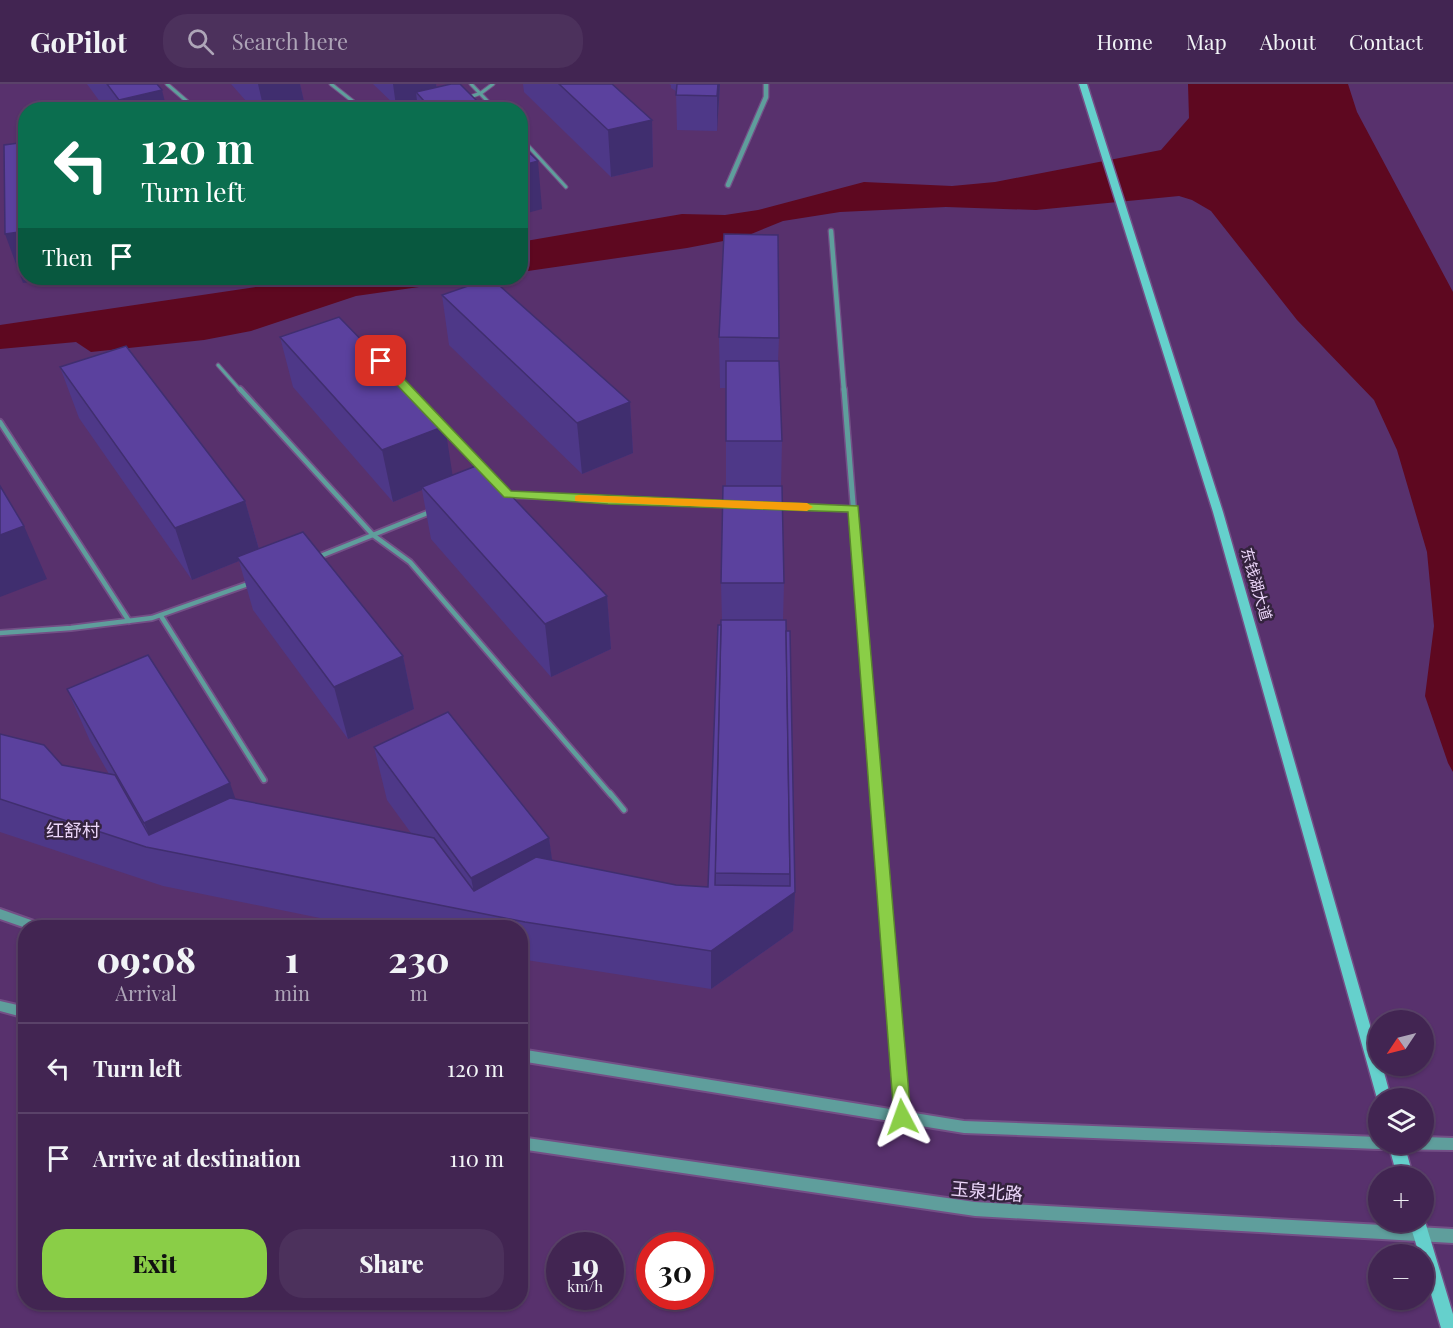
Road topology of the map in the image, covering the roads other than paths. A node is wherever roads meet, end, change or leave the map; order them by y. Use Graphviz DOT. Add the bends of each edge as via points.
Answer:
graph roads {
  1 [pos="167,84"];
  2 [pos="331,84"];
  3 [pos="471,84"];
  4 [pos="493,84"];
  5 [pos="766,84"];
  6 [pos="1083,84"];
  7 [pos="481,93"];
  8 [pos="460,100"];
  9 [pos="188,102"];
  10 [pos="354,102"];
  11 [pos="489,102"];
  12 [pos="528,145"];
  13 [pos="728,185"];
  14 [pos="566,187"];
  15 [pos="831,231"];
  16 [pos="218,365"];
  17 [pos="436,420"];
  18 [pos="0,422"];
  19 [pos="484,470"];
  20 [pos="500,486"];
  21 [pos="508,494"];
  22 [pos="497,496"];
  23 [pos="737,505"];
  24 [pos="772,506"];
  25 [pos="854,509"];
  26 [pos="433,511"];
  27 [pos="373,535"];
  28 [pos="310,560"];
  29 [pos="257,581"];
  30 [pos="161,616"];
  31 [pos="129,621"];
  32 [pos="0,633"];
  33 [pos="264,780"];
  34 [pos="624,810"];
  35 [pos="0,914"];
  36 [pos="18,920"];
  37 [pos="0,1006"];
  38 [pos="18,1011"];
  39 [pos="528,1056"];
  40 [pos="1381,1088"];
  41 [pos="902,1117"];
  42 [pos="1368,1143"];
  43 [pos="528,1144"];
  44 [pos="1434,1144"];
  45 [pos="1453,1144"];
  46 [pos="1368,1227"];
  47 [pos="1420,1232"];
  48 [pos="1434,1232"];
  49 [pos="1453,1236"];
  50 [pos="1449,1328"];
  1 -- 9 [label="lane"];
  2 -- 10 [label="lane"];
  3 -- 7 [label="lane"];
  4 -- 7 [label="lane"];
  5 -- 13 [label="street" via="766,97"];
  6 -- 40 [label="main road, 东钱湖大道" via="1218,512"];
  7 -- 8 [label="lane"];
  7 -- 11 [label="lane"];
  12 -- 14 [label="lane"];
  15 -- 25 [label="street"];
  16 -- 27 [label="lane"];
  17 -- 19 [label="lane"];
  18 -- 31 [label="lane"];
  20 -- 21 [label="lane"];
  21 -- 22 [label="lane"];
  21 -- 23 [label="lane"];
  24 -- 25 [label="lane"];
  25 -- 41 [label="street"];
  26 -- 27 [label="lane"];
  27 -- 28 [label="lane"];
  27 -- 34 [label="lane" via="410,562"];
  29 -- 30 [label="lane"];
  30 -- 31 [label="lane"];
  30 -- 33 [label="lane"];
  31 -- 32 [label="lane"];
  35 -- 36 [label="street"];
  37 -- 38 [label="street"];
  39 -- 41 [label="street"];
  41 -- 42 [label="street" via="964,1127"];
  43 -- 46 [label="street, 玉泉北路" via="975,1209"];
  44 -- 45 [label="street"];
  47 -- 50 [label="main road"];
  48 -- 49 [label="street, 玉泉北路"];
}
